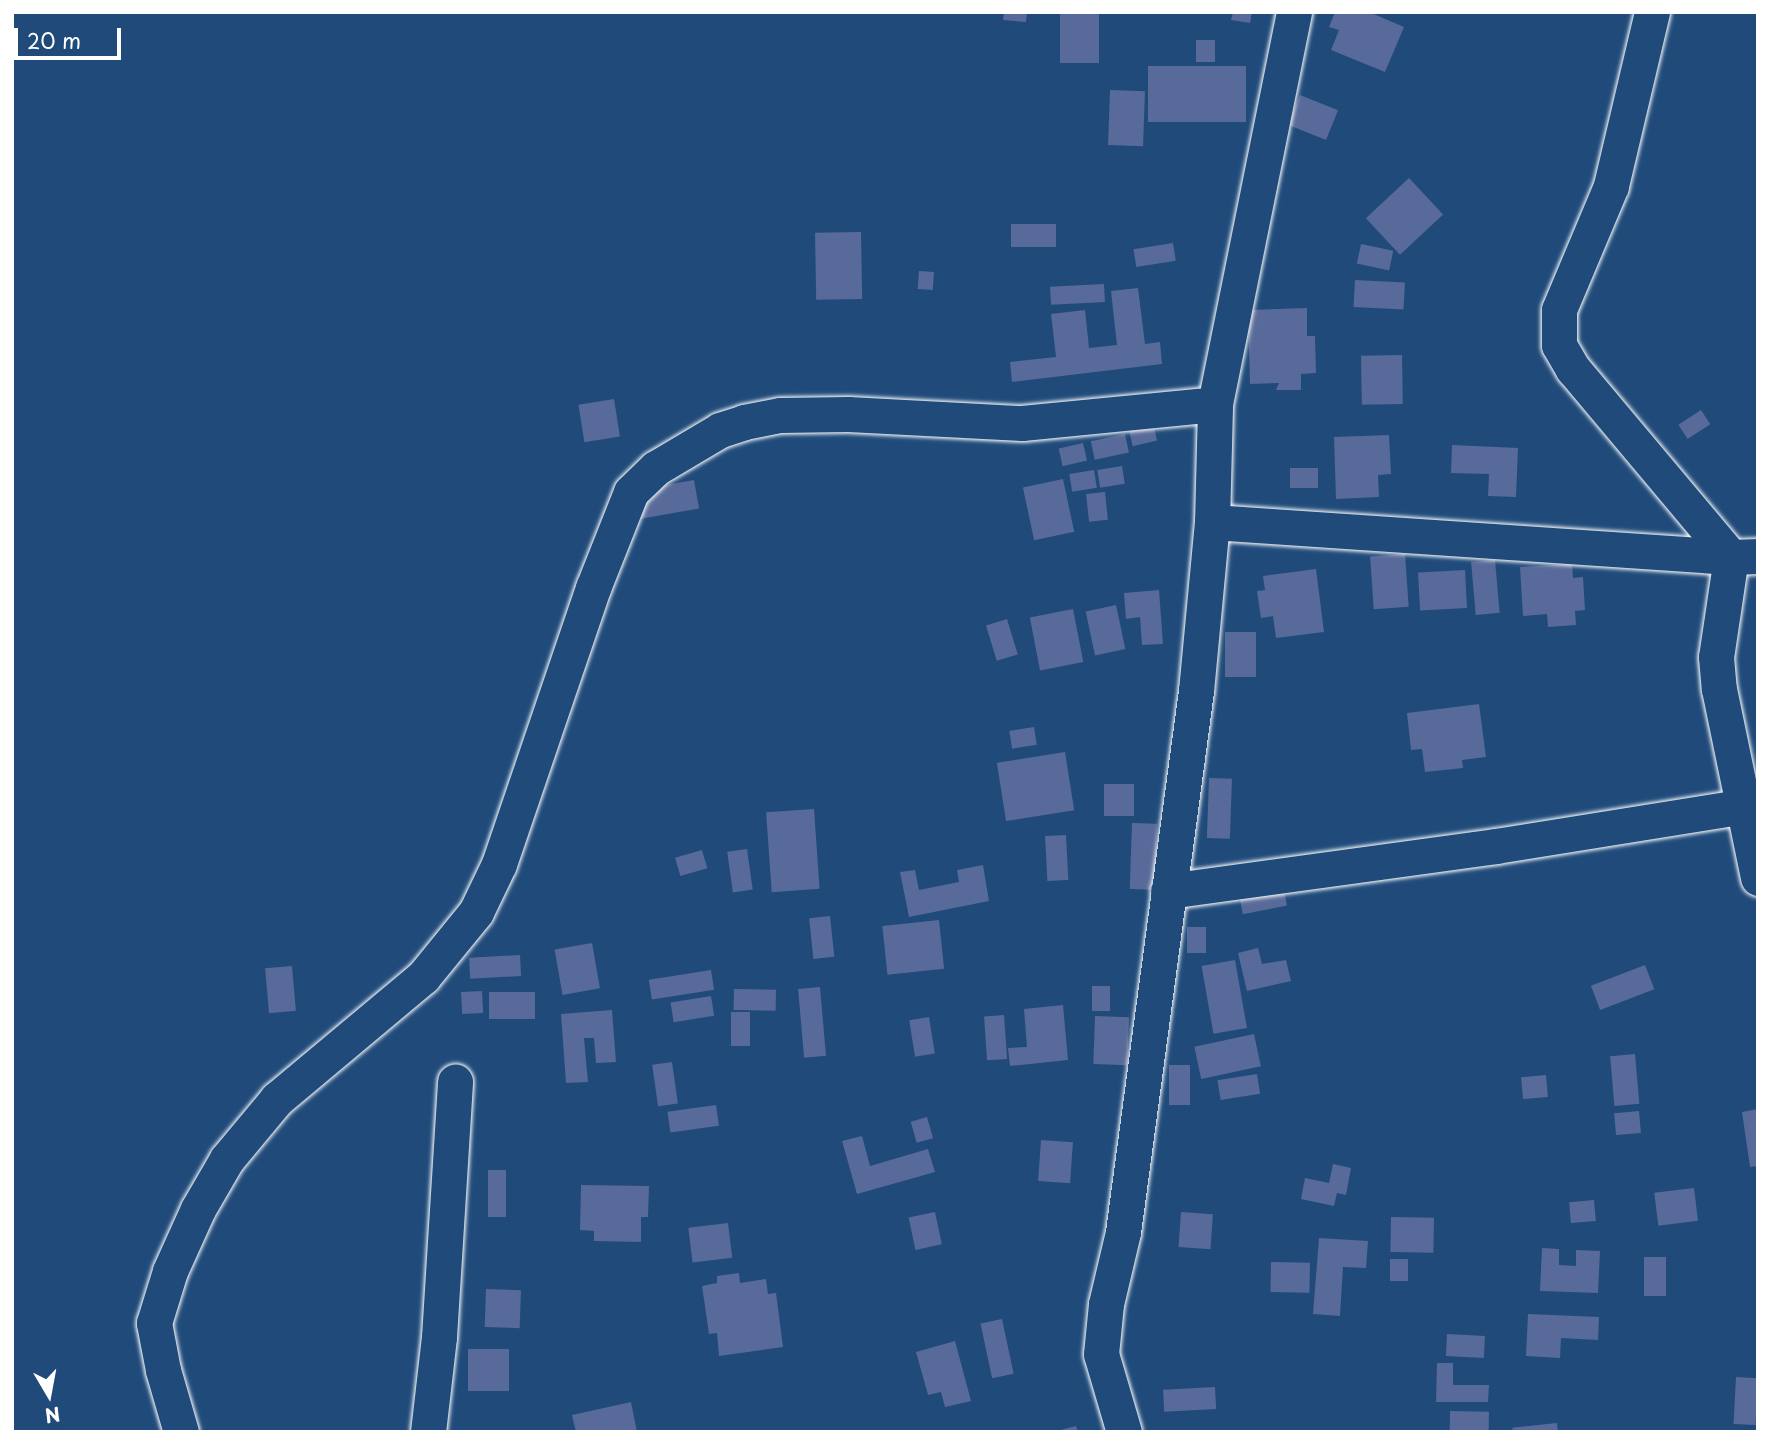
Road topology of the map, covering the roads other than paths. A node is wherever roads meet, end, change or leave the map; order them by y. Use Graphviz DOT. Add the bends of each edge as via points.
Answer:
graph roads {
  1 [pos="1294,12"];
  2 [pos="1652,12"];
  3 [pos="1215,404"];
  4 [pos="1212,522"];
  5 [pos="1744,557"];
  6 [pos="1751,805"];
  7 [pos="1758,878"];
  8 [pos="1168,891"];
  9 [pos="455,1082"];
  10 [pos="181,1432"];
  11 [pos="428,1432"];
  12 [pos="1124,1432"];
  1 -- 3 [label="street"];
  2 -- 5 [label="street" via="1611,186 1559,310 1559,345 1573,369"];
  3 -- 4 [label="street"];
  3 -- 10 [label="street" via="1022,424 848,414 780,415 720,430 656,468 631,492 593,588 499,864 476,912 423,977 277,1099 227,1159 198,1209 170,1271 154,1323"];
  4 -- 5 [label="street"];
  4 -- 8 [label="street" via="1196,691"];
  5 -- 6 [label="street" via="1716,657 1719,689"];
  6 -- 7 [label="street"];
  6 -- 8 [label="street"];
  8 -- 12 [label="street" via="1123,1232 1105,1304 1101,1354"];
  9 -- 11 [label="street" via="439,1337"];
}
